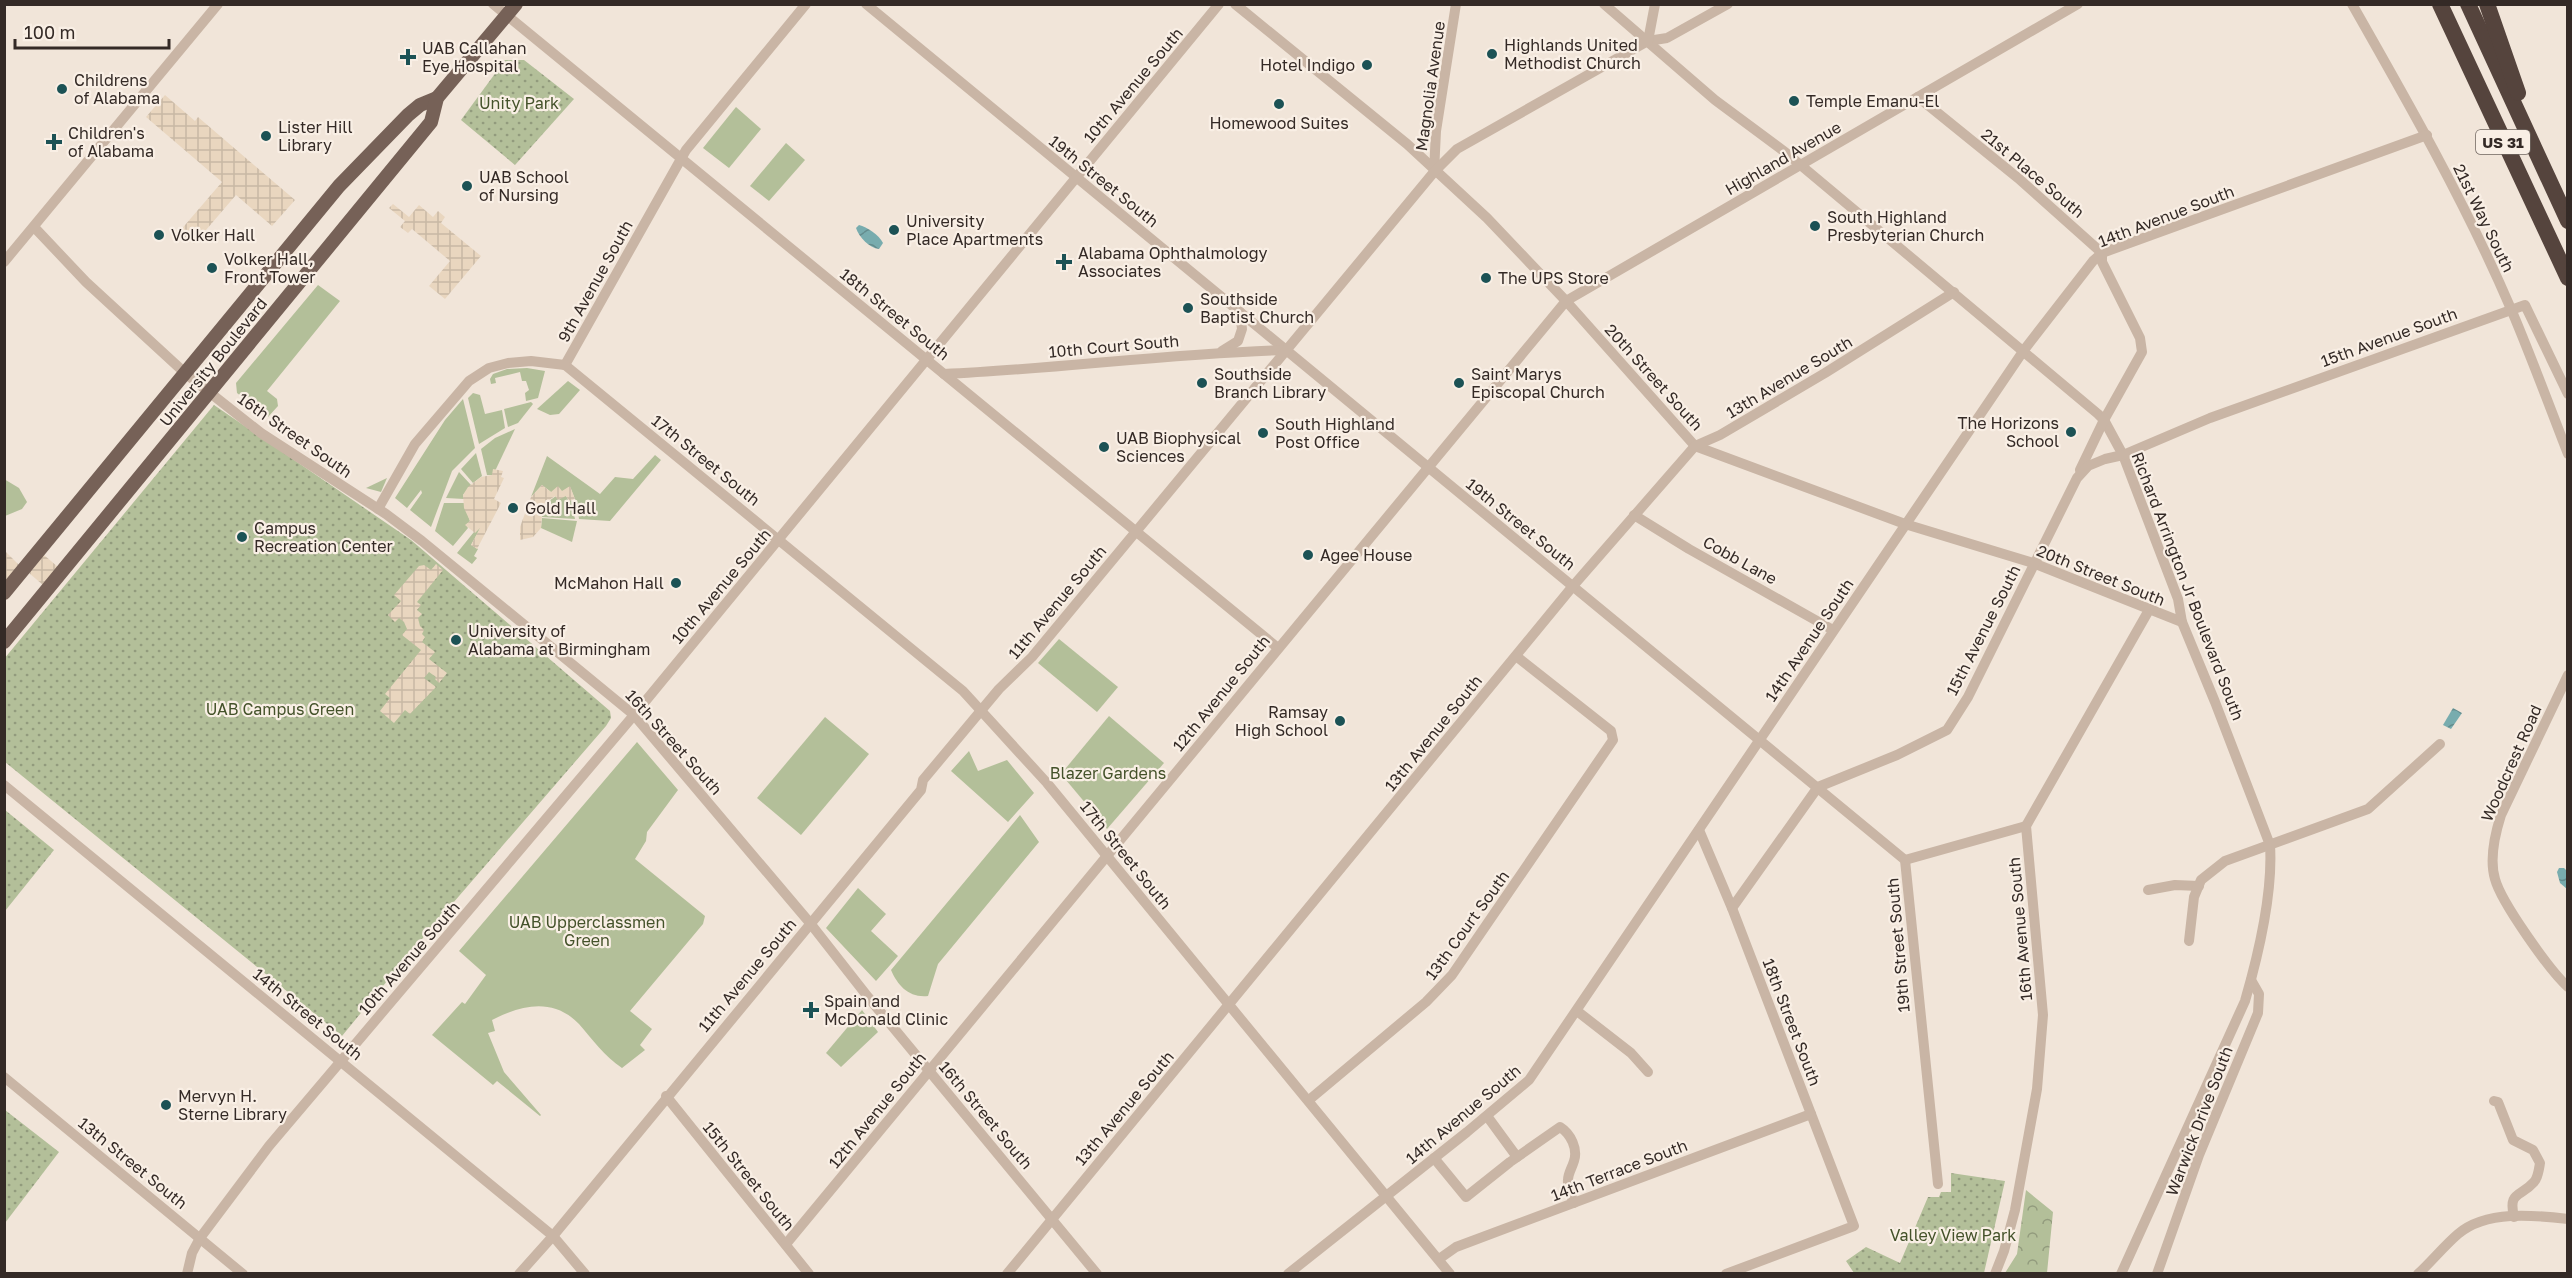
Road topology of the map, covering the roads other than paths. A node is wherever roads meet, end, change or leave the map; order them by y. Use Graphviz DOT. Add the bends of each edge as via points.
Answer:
graph roads {
  1 [pos="218,4"];
  2 [pos="493,4"];
  3 [pos="516,4"];
  4 [pos="806,4"];
  5 [pos="866,4"];
  6 [pos="1219,4"];
  7 [pos="1235,4"];
  8 [pos="1456,4"];
  9 [pos="1604,4"];
  10 [pos="1655,4"];
  11 [pos="1728,4"];
  12 [pos="2078,4"];
  13 [pos="2352,4"];
  14 [pos="2440,4"];
  15 [pos="2468,4"];
  16 [pos="2487,4"];
  17 [pos="506,16"];
  18 [pos="1648,41"];
  19 [pos="1918,97"];
  20 [pos="437,98"];
  21 [pos="2427,135"];
  22 [pos="681,158"];
  23 [pos="1800,165"];
  24 [pos="2544,171"];
  25 [pos="1434,172"];
  26 [pos="1076,177"];
  27 [pos="2568,221"];
  28 [pos="34,226"];
  29 [pos="2102,253"];
  30 [pos="4,262"];
  31 [pos="2568,278"];
  32 [pos="1954,292"];
  33 [pos="1566,301"];
  34 [pos="2511,309"];
  35 [pos="1240,312"];
  36 [pos="1286,350"];
  37 [pos="2024,350"];
  38 [pos="1221,352"];
  39 [pos="926,359"];
  40 [pos="565,365"];
  41 [pos="185,373"];
  42 [pos="944,374"];
  43 [pos="209,392"];
  44 [pos="2568,394"];
  45 [pos="2104,420"];
  46 [pos="1695,446"];
  47 [pos="2568,454"];
  48 [pos="2123,455"];
  49 [pos="1428,466"];
  50 [pos="2077,478"];
  51 [pos="378,509"];
  52 [pos="1634,515"];
  53 [pos="1905,524"];
  54 [pos="1136,531"];
  55 [pos="779,539"];
  56 [pos="2033,563"];
  57 [pos="1573,586"];
  58 [pos="4,593"];
  59 [pos="2149,610"];
  60 [pos="2182,622"];
  61 [pos="1833,630"];
  62 [pos="4,642"];
  63 [pos="1278,648"];
  64 [pos="1516,656"];
  65 [pos="2568,675"];
  66 [pos="982,710"];
  67 [pos="634,715"];
  68 [pos="1759,739"];
  69 [pos="2440,744"];
  70 [pos="4,785"];
  71 [pos="1818,787"];
  72 [pos="2026,826"];
  73 [pos="1699,830"];
  74 [pos="2270,845"];
  75 [pos="1107,856"];
  76 [pos="1905,860"];
  77 [pos="2199,886"];
  78 [pos="2148,890"];
  79 [pos="1732,908"];
  80 [pos="810,923"];
  81 [pos="2189,941"];
  82 [pos="2251,980"];
  83 [pos="2568,987"];
  84 [pos="1230,1005"];
  85 [pos="1577,1011"];
  86 [pos="340,1060"];
  87 [pos="929,1070"];
  88 [pos="1648,1072"];
  89 [pos="4,1077"];
  90 [pos="666,1096"];
  91 [pos="1309,1100"];
  92 [pos="2494,1101"];
  93 [pos="1812,1114"];
  94 [pos="1487,1116"];
  95 [pos="1517,1157"];
  96 [pos="1434,1158"];
  97 [pos="1938,1184"];
  98 [pos="1387,1196"];
  99 [pos="1574,1203"];
  100 [pos="2514,1217"];
  101 [pos="1052,1219"];
  102 [pos="2568,1219"];
  103 [pos="553,1236"];
  104 [pos="200,1238"];
  105 [pos="786,1244"];
  106 [pos="1439,1259"];
  107 [pos="187,1274"];
  108 [pos="243,1274"];
  109 [pos="519,1274"];
  110 [pos="585,1274"];
  111 [pos="809,1274"];
  112 [pos="1006,1274"];
  113 [pos="1097,1274"];
  114 [pos="1288,1274"];
  115 [pos="1450,1274"];
  116 [pos="1726,1274"];
  117 [pos="1995,1274"];
  118 [pos="2121,1274"];
  119 [pos="2157,1274"];
  120 [pos="2418,1274"];
  1 -- 28 [label="street"];
  2 -- 17 [label="street, 18th Street South"];
  3 -- 17 [label="main road, University Boulevard"];
  4 -- 22 [label="street, 9th Avenue South"];
  5 -- 26 [label="street, 19th Street South"];
  6 -- 26 [label="street, 10th Avenue South"];
  7 -- 25 [label="street, 20th Street South" via="1407,144"];
  8 -- 25 [label="street, Magnolia Avenue" via="1436,131"];
  9 -- 18 [label="street, Richard Arrington Jr Boulevard South"];
  10 -- 18 [label="street"];
  11 -- 18 [label="street, 11th Avenue South" via="1667,38"];
  12 -- 19 [label="street, Highland Avenue"];
  13 -- 21 [label="street, 21st Way South"];
  14 -- 31 [label="highway, US 31"];
  15 -- 24 [label="highway, US 31"];
  16 -- 24 [label="highway"];
  17 -- 20 [label="main road, University Boulevard"];
  17 -- 22 [label="street, 18th Street South"];
  18 -- 23 [label="street, Richard Arrington Jr Boulevard South" via="1715,100"];
  18 -- 25 [label="street, 11th Avenue South" via="1457,149"];
  19 -- 23 [label="street, Highland Avenue"];
  19 -- 29 [label="street, 21st Place South"];
  20 -- 41 [label="main road, University Boulevard" via="408,115 339,186"];
  20 -- 43 [label="main road, University Boulevard" via="431,122"];
  21 -- 29 [label="street, 14th Avenue South"];
  21 -- 34 [label="street, 21st Way South"];
  22 -- 39 [label="street, 18th Street South"];
  22 -- 40 [label="street, 9th Avenue South"];
  23 -- 32 [label="street, Richard Arrington Jr Boulevard South"];
  23 -- 33 [label="street, Highland Avenue"];
  24 -- 27 [label="highway, US 31"];
  25 -- 33 [label="street, 20th Street South" via="1487,218"];
  25 -- 36 [label="street, 11th Avenue South"];
  26 -- 35 [label="street, 19th Street South"];
  26 -- 39 [label="street, 10th Avenue South"];
  28 -- 30 [label="street"];
  28 -- 41 [label="street, 16th Street South" via="86,282"];
  29 -- 37 [label="street, 14th Avenue South"];
  29 -- 45 [label="street, 21st Place South" via="2102,262 2140,338 2142,352"];
  32 -- 37 [label="street, Richard Arrington Jr Boulevard South"];
  32 -- 46 [label="street, 13th Avenue South" via="1818,378"];
  33 -- 46 [label="street, 20th Street South"];
  33 -- 49 [label="street, 12th Avenue South"];
  34 -- 44 [label="street" via="2525,305"];
  34 -- 47 [label="street, 21st Way South"];
  34 -- 48 [label="street, 15th Avenue South" via="2210,418"];
  35 -- 36 [label="street, 19th Street South"];
  35 -- 38 [label="street" via="1242,329 1238,340"];
  36 -- 38 [label="street, 10th Court South"];
  36 -- 49 [label="street, 19th Street South"];
  36 -- 54 [label="street, 11th Avenue South"];
  37 -- 45 [label="street, Richard Arrington Jr Boulevard South"];
  37 -- 53 [label="street, 14th Avenue South"];
  38 -- 42 [label="street, 10th Court South"];
  39 -- 42 [label="street, 18th Street South"];
  39 -- 55 [label="street, 10th Avenue South"];
  40 -- 51 [label="street, 9th Avenue South" via="508,363 489,368 469,381 416,444"];
  40 -- 55 [label="street, 17th Street South"];
  41 -- 43 [label="street, 16th Street South"];
  41 -- 58 [label="main road, University Boulevard"];
  42 -- 54 [label="street, 18th Street South"];
  43 -- 51 [label="street, 16th Street South" via="303,463"];
  43 -- 62 [label="main road, University Boulevard"];
  45 -- 48 [label="street, Richard Arrington Jr Boulevard South"];
  45 -- 50 [label="street, 21st Place South"];
  46 -- 52 [label="street, 13th Avenue South"];
  46 -- 53 [label="street, 20th Street South"];
  48 -- 50 [label="street, 15th Avenue South" via="2088,466"];
  48 -- 60 [label="street, Richard Arrington Jr Boulevard South" via="2178,600"];
  49 -- 57 [label="street, 19th Street South"];
  49 -- 63 [label="street, 12th Avenue South"];
  50 -- 56 [label="street, 15th Avenue South"];
  51 -- 67 [label="street, 16th Street South" via="431,547"];
  52 -- 57 [label="street, 13th Avenue South"];
  52 -- 61 [label="street, Cobb Lane"];
  53 -- 56 [label="street, 20th Street South"];
  53 -- 61 [label="street, 14th Avenue South"];
  54 -- 63 [label="street, 18th Street South"];
  54 -- 66 [label="street, 11th Avenue South" via="1032,657"];
  55 -- 66 [label="street, 17th Street South"];
  55 -- 67 [label="street, 10th Avenue South"];
  56 -- 59 [label="street, 20th Street South"];
  56 -- 71 [label="street, 15th Avenue South" via="1968,697 1947,730"];
  57 -- 64 [label="street, 13th Avenue South"];
  57 -- 68 [label="street, 19th Street South"];
  59 -- 60 [label="street, 20th Street South"];
  59 -- 72 [label="street"];
  60 -- 74 [label="street, Richard Arrington Jr Boulevard South"];
  61 -- 68 [label="street, 14th Avenue South"];
  63 -- 75 [label="street, 12th Avenue South"];
  64 -- 84 [label="street, 13th Avenue South"];
  64 -- 91 [label="street, 13th Court South" via="1611,731 1614,737 1610,747 1452,975 1426,1002"];
  65 -- 83 [label="street, Woodcrest Road" via="2501,815 2493,864 2495,880 2515,916"];
  66 -- 75 [label="street, 17th Street South"];
  66 -- 80 [label="street, 11th Avenue South"];
  67 -- 80 [label="street, 16th Street South"];
  67 -- 86 [label="street, 10th Avenue South"];
  68 -- 71 [label="street, 19th Street South"];
  68 -- 73 [label="street, 14th Avenue South"];
  69 -- 74 [label="street" via="2368,808"];
  70 -- 86 [label="street, 14th Street South"];
  71 -- 76 [label="street, 19th Street South"];
  71 -- 79 [label="street"];
  72 -- 76 [label="street"];
  72 -- 117 [label="street, 16th Avenue South" via="2043,1015 2037,1089 2015,1210"];
  73 -- 79 [label="street, 18th Street South"];
  73 -- 85 [label="street, 14th Avenue South"];
  74 -- 77 [label="street" via="2225,861"];
  74 -- 82 [label="street, Richard Arrington Jr Boulevard South" via="2270,880"];
  75 -- 84 [label="street, 17th Street South"];
  75 -- 87 [label="street, 12th Avenue South"];
  76 -- 97 [label="street, 19th Street South"];
  77 -- 78 [label="street"];
  77 -- 81 [label="street"];
  79 -- 93 [label="street, 18th Street South"];
  80 -- 87 [label="street, 16th Street South"];
  80 -- 90 [label="street, 11th Avenue South"];
  82 -- 118 [label="street, Richard Arrington Jr Boulevard South" via="2235,1026"];
  82 -- 119 [label="street, Warwick Drive South" via="2259,994 2258,1013 2199,1155"];
  84 -- 91 [label="street, 17th Street South"];
  84 -- 101 [label="street, 13th Avenue South"];
  85 -- 88 [label="street" via="1631,1053"];
  85 -- 94 [label="street, 14th Avenue South" via="1529,1080"];
  86 -- 103 [label="street, 14th Street South"];
  86 -- 104 [label="street, 10th Avenue South"];
  87 -- 101 [label="street, 16th Street South"];
  87 -- 105 [label="street, 12th Avenue South"];
  89 -- 104 [label="street, 13th Street South"];
  90 -- 103 [label="street, 11th Avenue South"];
  90 -- 105 [label="street, 15th Street South"];
  91 -- 98 [label="street, 17th Street South"];
  92 -- 100 [label="street" via="2498,1102 2513,1140 2533,1150 2540,1163 2536,1181 2512,1198"];
  93 -- 99 [label="street, 14th Terrace South"];
  93 -- 116 [label="street, 18th Street South" via="1854,1226"];
  94 -- 95 [label="street"];
  94 -- 96 [label="street, 14th Avenue South"];
  95 -- 96 [label="street" via="1466,1197"];
  95 -- 99 [label="street" via="1560,1127 1564,1130 1575,1150 1567,1183"];
  96 -- 98 [label="street, 14th Avenue South"];
  98 -- 106 [label="street, 17th Street South"];
  98 -- 114 [label="street, 14th Avenue South"];
  99 -- 106 [label="street, 14th Terrace South" via="1456,1247"];
  100 -- 102 [label="street"];
  100 -- 120 [label="street" via="2486,1220 2460,1232"];
  101 -- 112 [label="street, 13th Avenue South"];
  101 -- 113 [label="street, 16th Street South"];
  103 -- 109 [label="street, 11th Avenue South"];
  103 -- 110 [label="street, 14th Street South"];
  104 -- 107 [label="street, 10th Avenue South"];
  104 -- 108 [label="street, 13th Street South"];
  105 -- 111 [label="street, 15th Street South"];
  106 -- 115 [label="street, 17th Street South"];
}
